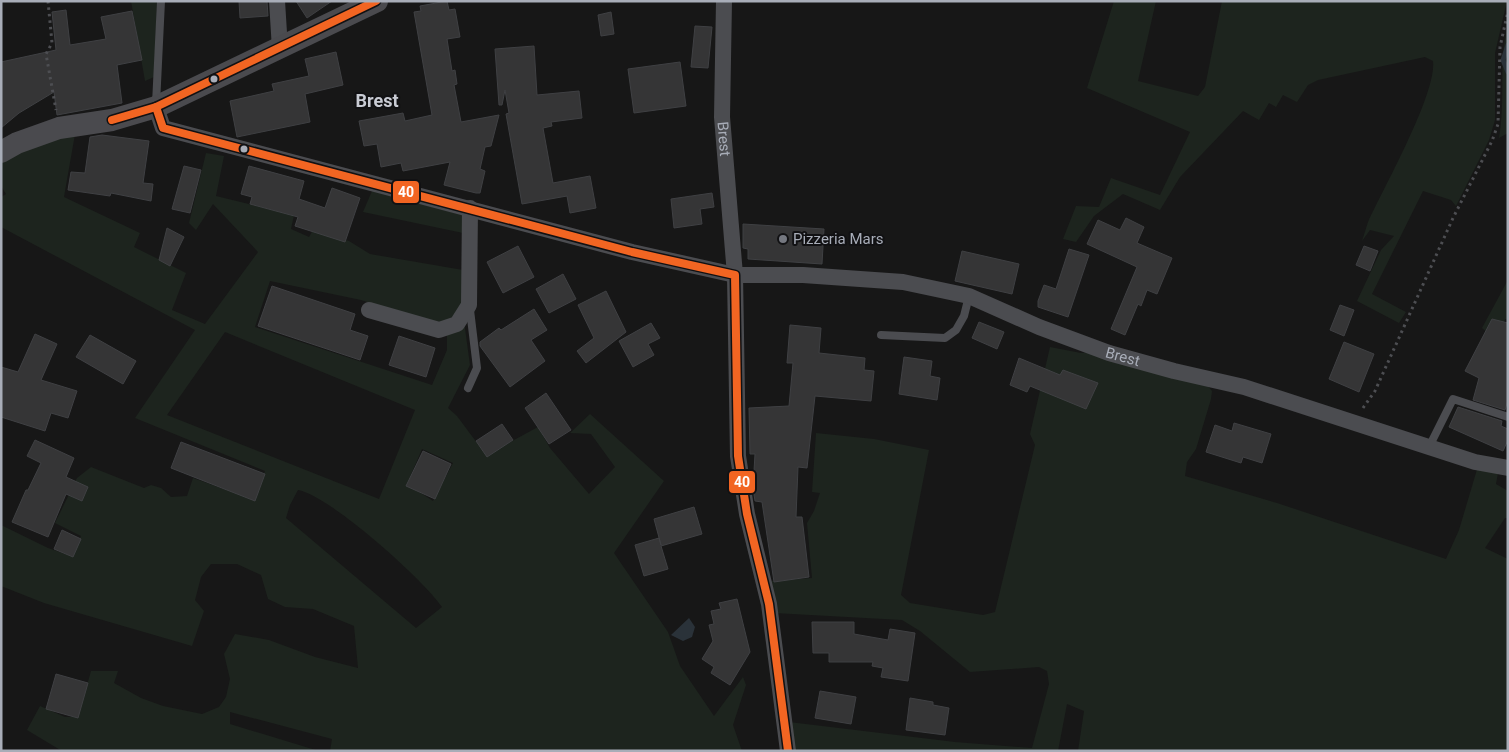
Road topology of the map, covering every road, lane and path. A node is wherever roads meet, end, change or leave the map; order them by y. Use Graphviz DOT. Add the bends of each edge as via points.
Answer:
graph roads {
  1 [pos="48,1"];
  2 [pos="161,1"];
  3 [pos="277,1"];
  4 [pos="377,1"];
  5 [pos="724,1"];
  6 [pos="1508,11"];
  7 [pos="280,49"];
  8 [pos="156,107"];
  9 [pos="58,128"];
  10 [pos="1,152"];
  11 [pos="470,208"];
  12 [pos="735,275"];
  13 [pos="969,296"];
  14 [pos="469,305"];
  15 [pos="369,310"];
  16 [pos="881,335"];
  17 [pos="468,388"];
  18 [pos="1508,417"];
  19 [pos="1349,419"];
  20 [pos="1429,447"];
  21 [pos="1508,468"];
  22 [pos="788,751"];
  1 -- 9 [label="path" via="52,43 46,54"];
  2 -- 8 [label="lane"];
  3 -- 7 [label="street"];
  4 -- 7 [label="street"];
  5 -- 12 [label="street, Brest" via="722,116"];
  6 -- 19 [label="path" via="1500,47 1498,124 1492,141 1453,218 1375,391 1364,408"];
  7 -- 8 [label="street"];
  8 -- 9 [label="street" via="112,120"];
  8 -- 11 [label="street, Brest" via="163,128"];
  9 -- 10 [label="street"];
  11 -- 12 [label="street, Brest" via="632,252"];
  11 -- 14 [label="street"];
  12 -- 13 [label="street, Brest" via="803,275 903,282"];
  12 -- 22 [label="street" via="738,456 747,514 769,604"];
  13 -- 16 [label="lane" via="964,316 956,330 945,338"];
  13 -- 19 [label="street, Brest" via="1109,353 1174,372 1244,387"];
  14 -- 15 [label="street" via="458,324 439,330"];
  14 -- 17 [label="lane" via="477,368"];
  18 -- 20 [label="lane" via="1453,399"];
  19 -- 20 [label="street, Brest"];
  20 -- 21 [label="street, Brest" via="1475,462"];
}
